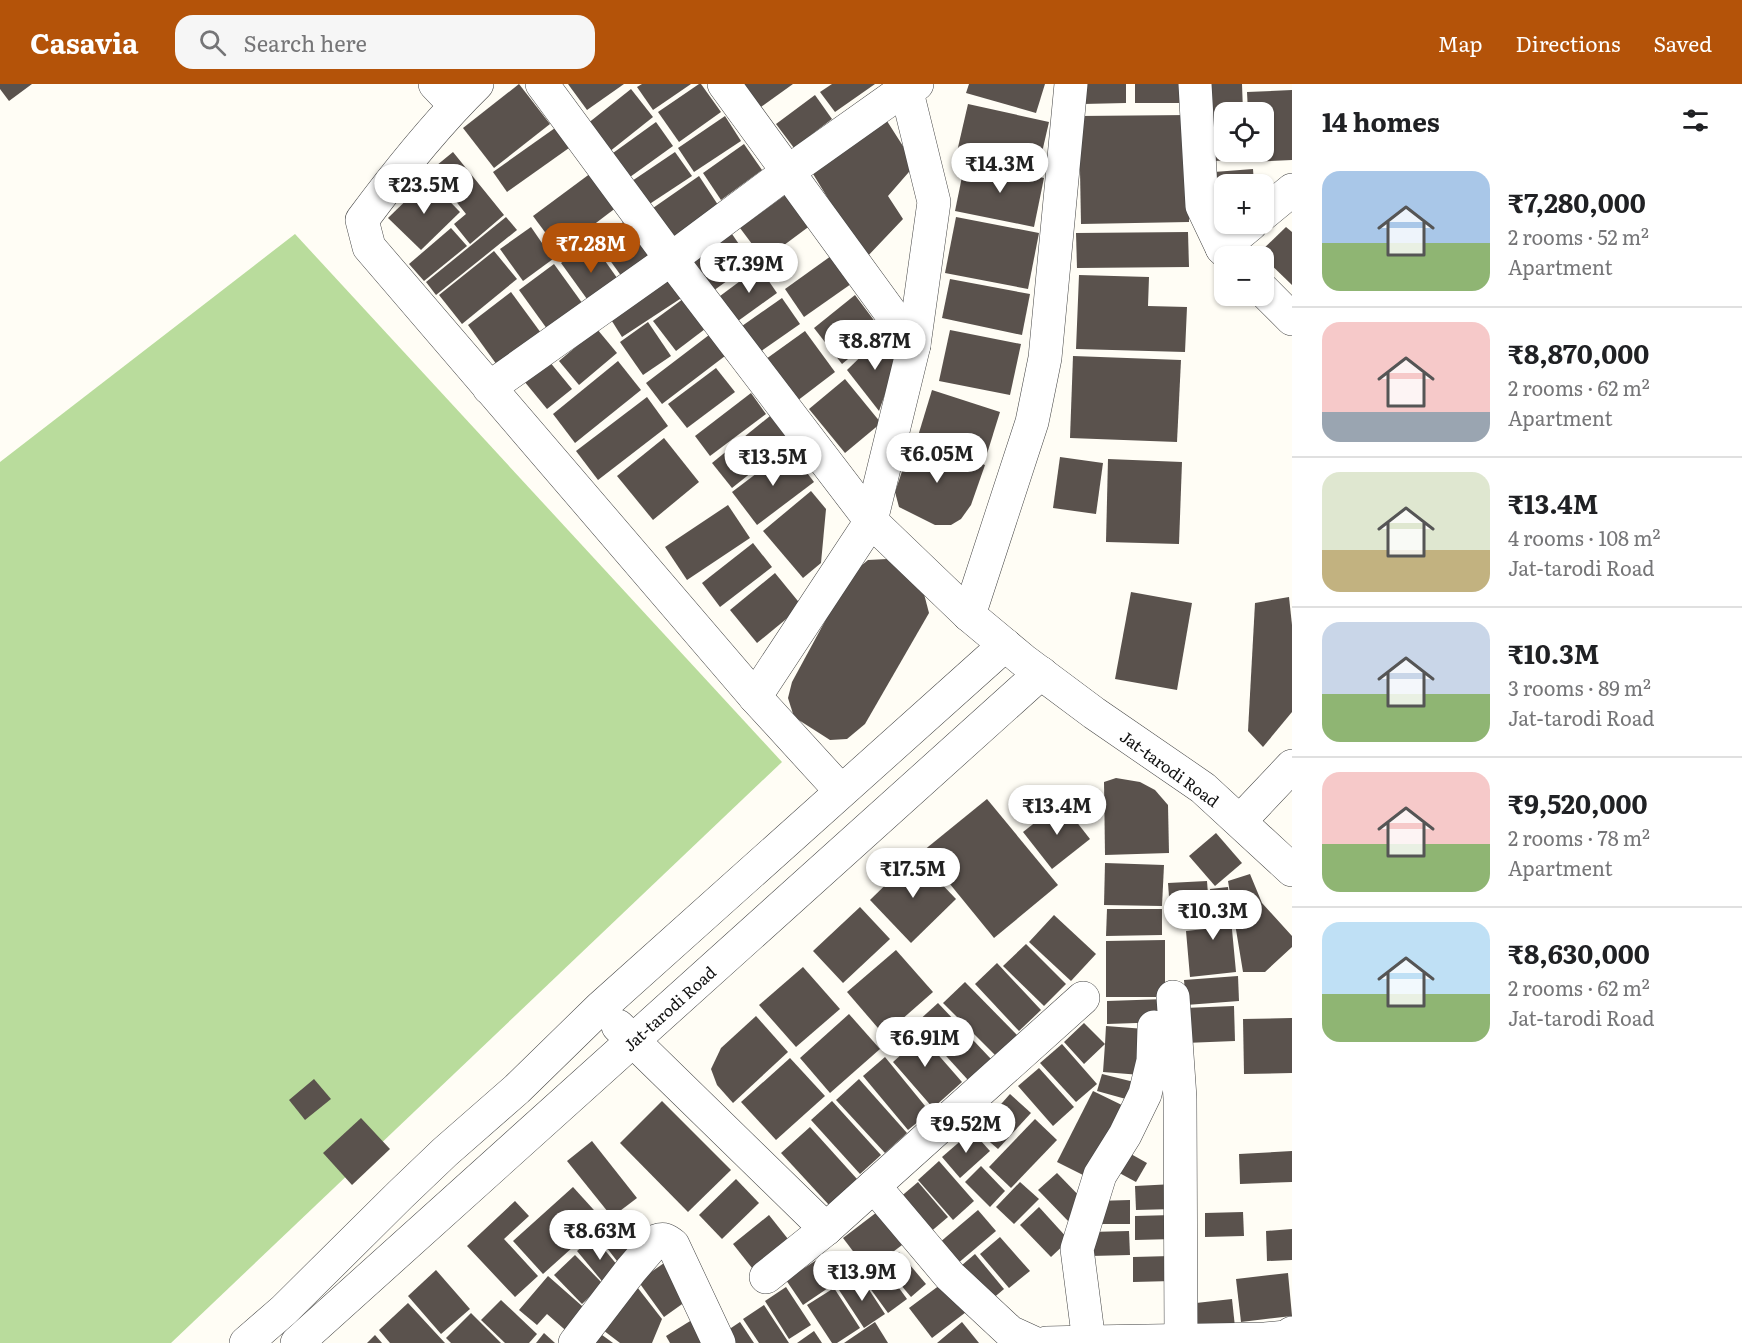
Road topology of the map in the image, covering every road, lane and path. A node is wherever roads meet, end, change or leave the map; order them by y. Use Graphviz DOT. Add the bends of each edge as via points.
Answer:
graph roads {
  1 [pos="542,84"];
  2 [pos="724,84"];
  3 [pos="1071,84"];
  4 [pos="1195,84"];
  5 [pos="909,85"];
  6 [pos="456,91"];
  7 [pos="789,171"];
  8 [pos="1292,190"];
  9 [pos="1274,205"];
  10 [pos="1242,234"];
  11 [pos="1223,246"];
  12 [pos="1231,246"];
  13 [pos="671,259"];
  14 [pos="1274,301"];
  15 [pos="1292,319"];
  16 [pos="914,345"];
  17 [pos="489,388"];
  18 [pos="871,521"];
  19 [pos="969,615"];
  20 [pos="1023,659"];
  21 [pos="755,697"];
  22 [pos="1292,766"];
  23 [pos="842,791"];
  24 [pos="1240,821"];
  25 [pos="1292,870"];
  26 [pos="1173,997"];
  27 [pos="1083,998"];
  28 [pos="600,1008"];
  29 [pos="1154,1027"];
  30 [pos="633,1040"];
  31 [pos="874,1186"];
  32 [pos="826,1229"];
  33 [pos="766,1277"];
  34 [pos="1292,1333"];
  35 [pos="1089,1342"];
  36 [pos="1181,1342"];
  37 [pos="246,1343"];
  38 [pos="297,1343"];
  39 [pos="575,1343"];
  40 [pos="719,1343"];
  41 [pos="1034,1343"];
  42 [pos="1046,1343"];
  1 -- 13 [label="street"];
  2 -- 7 [label="street"];
  3 -- 19 [label="street" via="1045,358 1032,422"];
  4 -- 11 [label="street" via="1202,206"];
  5 -- 7 [label="street"];
  5 -- 16 [label="street" via="934,202"];
  6 -- 17 [label="street" via="362,220 369,247"];
  7 -- 13 [label="street"];
  7 -- 16 [label="street"];
  8 -- 9 [label="street"];
  10 -- 12 [label="street"];
  13 -- 17 [label="street"];
  13 -- 18 [label="street"];
  14 -- 15 [label="street"];
  16 -- 18 [label="street"];
  17 -- 21 [label="street"];
  18 -- 19 [label="street"];
  18 -- 21 [label="street"];
  19 -- 20 [label="street"];
  20 -- 23 [label="street"];
  20 -- 24 [label="street, Jat-tarodi Road" via="1203,788"];
  20 -- 30 [label="street, Jat-tarodi Road"];
  21 -- 23 [label="street"];
  22 -- 24 [label="street"];
  23 -- 28 [label="street"];
  24 -- 25 [label="street, Jat-tarodi Road"];
  26 -- 36 [label="street" via="1180,1098"];
  27 -- 31 [label="street"];
  28 -- 30 [label="street"];
  28 -- 37 [label="street"];
  29 -- 35 [label="street" via="1153,1061 1145,1094 1100,1175 1077,1249"];
  30 -- 32 [label="street"];
  30 -- 38 [label="street, Jat-tarodi Road"];
  31 -- 32 [label="street"];
  31 -- 41 [label="street" via="951,1276 1010,1332"];
  32 -- 33 [label="street"];
  34 -- 36 [label="street" via="1265,1339"];
  35 -- 36 [label="street"];
  35 -- 42 [label="street"];
  39 -- 40 [label="street" via="631,1270 661,1239 673,1245"];
}
